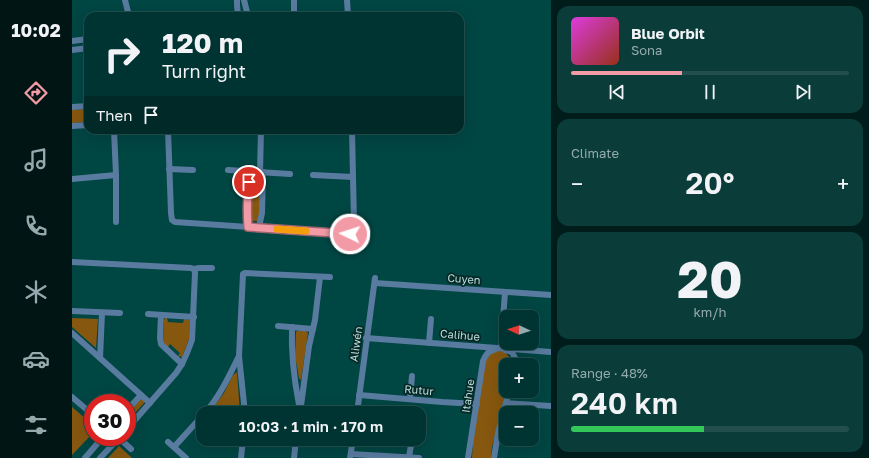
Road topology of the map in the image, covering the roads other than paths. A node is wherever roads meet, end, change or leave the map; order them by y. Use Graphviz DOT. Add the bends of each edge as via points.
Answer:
graph roads {
  1 [pos="126,0"];
  2 [pos="237,0"];
  3 [pos="244,0"];
  4 [pos="294,0"];
  5 [pos="347,0"];
  6 [pos="128,12"];
  7 [pos="238,12"];
  8 [pos="247,12"];
  9 [pos="294,12"];
  10 [pos="348,12"];
  11 [pos="84,40"];
  12 [pos="72,41"];
  13 [pos="84,48"];
  14 [pos="72,50"];
  15 [pos="84,106"];
  16 [pos="72,107"];
  17 [pos="72,126"];
  18 [pos="84,126"];
  19 [pos="114,134"];
  20 [pos="168,134"];
  21 [pos="261,134"];
  22 [pos="352,134"];
  23 [pos="169,168"];
  24 [pos="193,170"];
  25 [pos="228,170"];
  26 [pos="251,172"];
  27 [pos="261,172"];
  28 [pos="290,174"];
  29 [pos="116,175"];
  30 [pos="313,175"];
  31 [pos="353,177"];
  32 [pos="72,179"];
  33 [pos="116,222"];
  34 [pos="248,227"];
  35 [pos="260,228"];
  36 [pos="72,262"];
  37 [pos="212,268"];
  38 [pos="194,270"];
  39 [pos="320,277"];
  40 [pos="330,277"];
  41 [pos="375,280"];
  42 [pos="505,292"];
  43 [pos="551,295"];
  44 [pos="504,310"];
  45 [pos="72,311"];
  46 [pos="102,313"];
  47 [pos="120,313"];
  48 [pos="148,314"];
  49 [pos="162,315"];
  50 [pos="194,317"];
  51 [pos="431,319"];
  52 [pos="278,326"];
  53 [pos="292,327"];
  54 [pos="313,329"];
  55 [pos="72,333"];
  56 [pos="366,338"];
  57 [pos="429,342"];
  58 [pos="499,348"];
  59 [pos="499,349"];
  60 [pos="506,350"];
  61 [pos="526,350"];
  62 [pos="551,352"];
  63 [pos="239,356"];
  64 [pos="100,358"];
  65 [pos="515,358"];
  66 [pos="182,364"];
  67 [pos="412,376"];
  68 [pos="360,394"];
  69 [pos="141,395"];
  70 [pos="72,397"];
  71 [pos="507,398"];
  72 [pos="136,400"];
  73 [pos="410,400"];
  74 [pos="150,403"];
  75 [pos="477,404"];
  76 [pos="506,404"];
  77 [pos="211,406"];
  78 [pos="244,406"];
  79 [pos="299,406"];
  80 [pos="301,406"];
  81 [pos="358,406"];
  82 [pos="551,406"];
  83 [pos="84,408"];
  84 [pos="136,419"];
  85 [pos="196,423"];
  86 [pos="168,442"];
  87 [pos="95,446"];
  88 [pos="111,446"];
  89 [pos="128,446"];
  90 [pos="242,446"];
  91 [pos="295,446"];
  92 [pos="352,446"];
  93 [pos="411,446"];
  94 [pos="174,447"];
  95 [pos="131,449"];
  96 [pos="350,456"];
  97 [pos="410,457"];
  98 [pos="84,458"];
  99 [pos="100,458"];
  100 [pos="186,458"];
  101 [pos="241,458"];
  102 [pos="294,458"];
  103 [pos="419,458"];
  104 [pos="468,458"];
  105 [pos="494,458"];
  1 -- 6 [label="street"];
  2 -- 7 [label="street"];
  3 -- 8 [label="street"];
  4 -- 9 [label="street"];
  5 -- 10 [label="street"];
  11 -- 12 [label="street"];
  13 -- 14 [label="street"];
  15 -- 16 [label="street"];
  17 -- 18 [label="street"];
  19 -- 29 [label="street"];
  20 -- 23 [label="street"];
  21 -- 27 [label="street"];
  22 -- 31 [label="street"];
  23 -- 24 [label="street"];
  23 -- 34 [label="street" via="172,220"];
  25 -- 26 [label="street"];
  26 -- 27 [label="street"];
  26 -- 34 [label="street"];
  27 -- 28 [label="street"];
  27 -- 35 [label="street"];
  29 -- 32 [label="street"];
  29 -- 33 [label="street"];
  30 -- 31 [label="street"];
  31 -- 35 [label="street" via="354,229 350,234"];
  34 -- 35 [label="street"];
  36 -- 38 [label="street"];
  37 -- 38 [label="street"];
  38 -- 50 [label="street"];
  39 -- 40 [label="street"];
  39 -- 54 [label="street"];
  39 -- 63 [label="street" via="243,274"];
  41 -- 42 [label="street, Cuyen"];
  41 -- 56 [label="street, Aliwén"];
  42 -- 43 [label="street, Cuyen"];
  42 -- 44 [label="street"];
  45 -- 46 [label="street"];
  46 -- 47 [label="street"];
  46 -- 64 [label="street"];
  48 -- 49 [label="street"];
  49 -- 50 [label="street"];
  49 -- 66 [label="street" via="161,344"];
  50 -- 66 [label="street" via="192,340"];
  51 -- 57 [label="street"];
  52 -- 53 [label="street"];
  53 -- 54 [label="street"];
  53 -- 79 [label="street" via="293,364"];
  54 -- 80 [label="street"];
  55 -- 64 [label="street"];
  56 -- 57 [label="street, Calihue"];
  56 -- 68 [label="street, Aliwén"];
  57 -- 58 [label="street, Calihue"];
  59 -- 75 [label="street, Itahue" via="490,351 486,356"];
  60 -- 65 [label="street" via="512,352"];
  61 -- 62 [label="street, Calihue"];
  63 -- 77 [label="street" via="224,388"];
  63 -- 78 [label="street"];
  64 -- 69 [label="street"];
  66 -- 74 [label="street"];
  67 -- 73 [label="street"];
  68 -- 73 [label="street, Rutur"];
  68 -- 81 [label="street, Aliwén"];
  69 -- 72 [label="street"];
  69 -- 74 [label="street"];
  70 -- 83 [label="street"];
  71 -- 76 [label="street"];
  73 -- 75 [label="street, Rutur"];
  74 -- 84 [label="street"];
  75 -- 104 [label="street, Itahue"];
  76 -- 82 [label="street"];
  76 -- 105 [label="street"];
  85 -- 94 [label="street"];
  86 -- 94 [label="street"];
  87 -- 98 [label="street"];
  88 -- 99 [label="street"];
  89 -- 95 [label="street"];
  90 -- 101 [label="street"];
  91 -- 102 [label="street"];
  92 -- 96 [label="street"];
  93 -- 97 [label="street"];
  94 -- 100 [label="street"];
  96 -- 97 [label="street"];
  97 -- 103 [label="street"];
}
